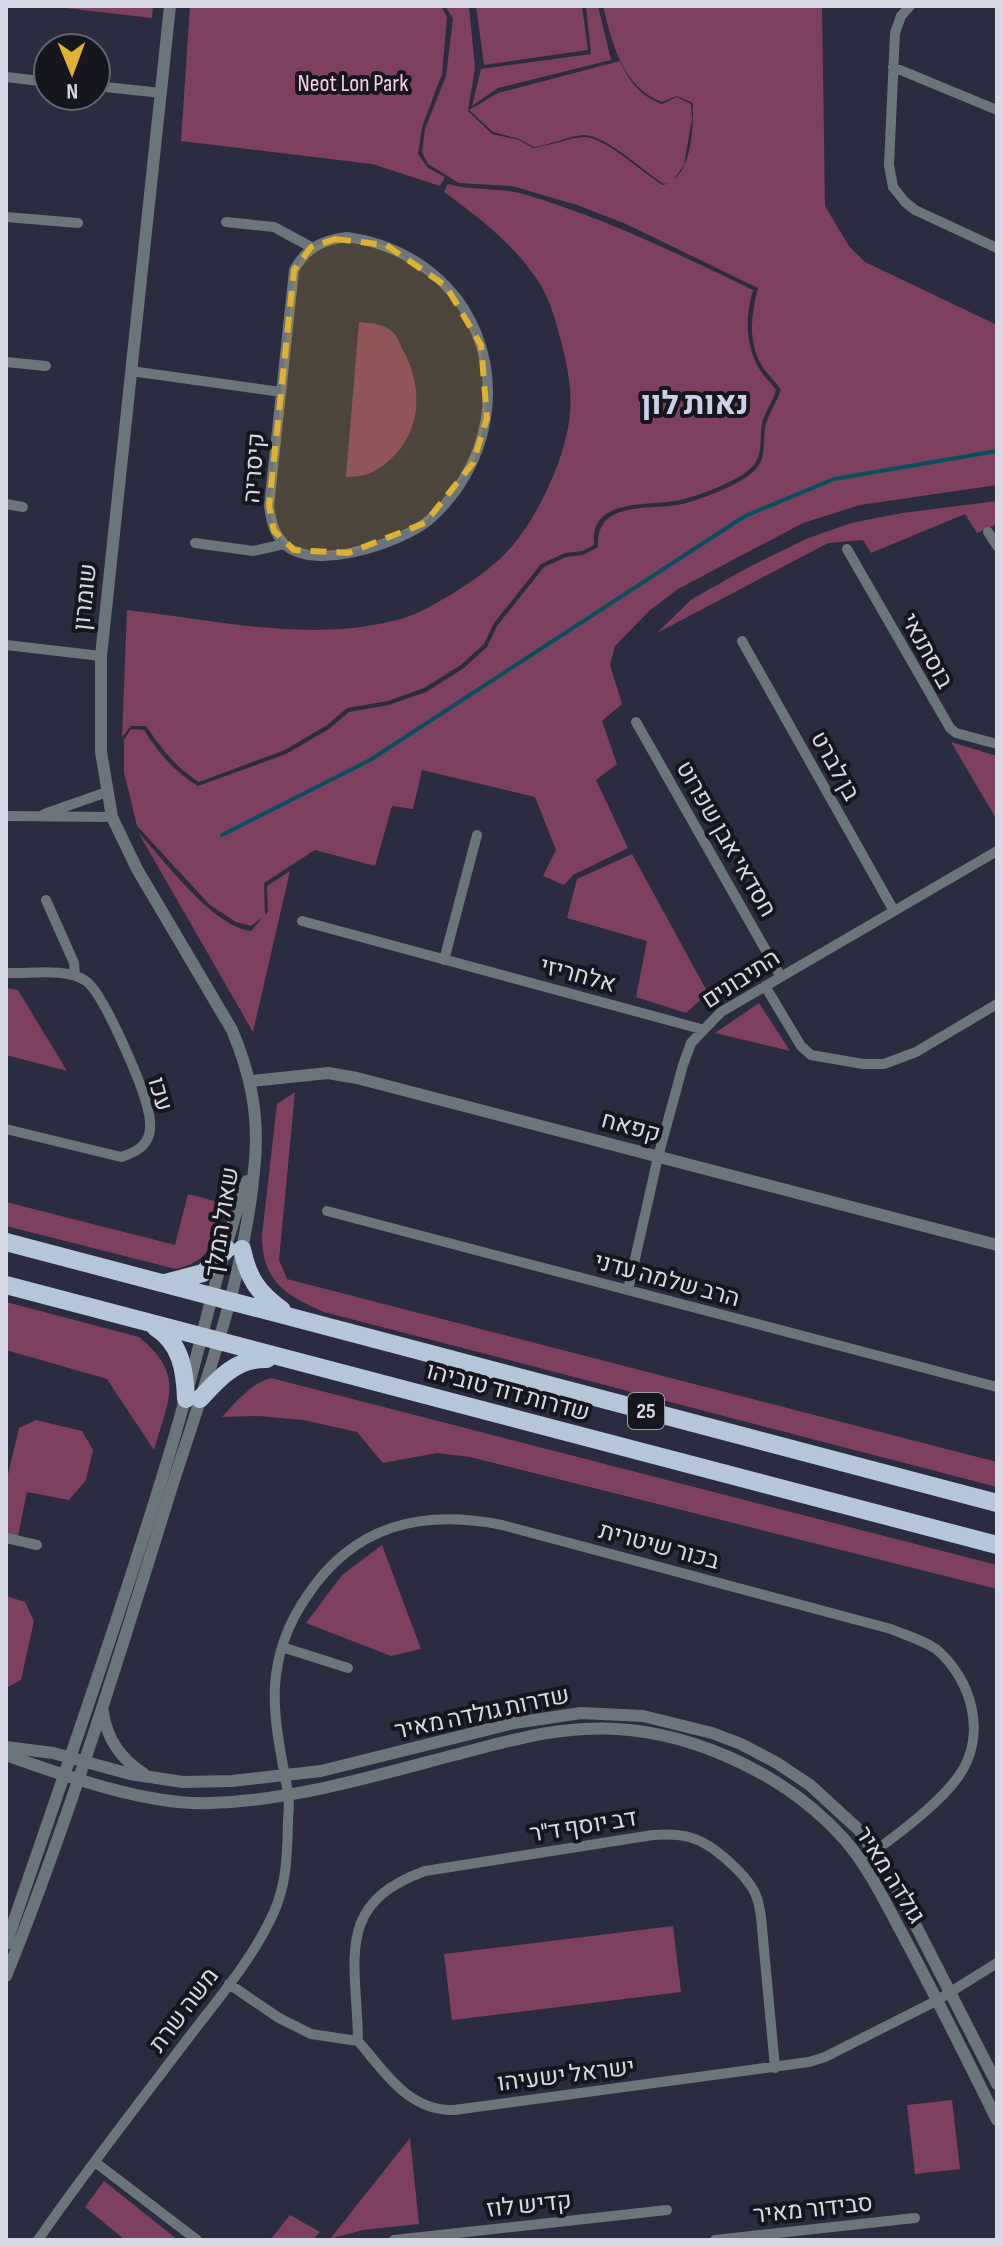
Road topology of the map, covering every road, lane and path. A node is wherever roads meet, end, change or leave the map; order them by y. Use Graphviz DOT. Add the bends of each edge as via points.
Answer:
graph roads {
  1 [pos="170,6"];
  2 [pos="910,6"];
  3 [pos="893,67"];
  4 [pos="6,77"];
  5 [pos="32,80"];
  6 [pos="112,88"];
  7 [pos="161,93"];
  8 [pos="997,110"];
  9 [pos="6,217"];
  10 [pos="226,222"];
  11 [pos="78,223"];
  12 [pos="311,247"];
  13 [pos="997,248"];
  14 [pos="6,362"];
  15 [pos="46,366"];
  16 [pos="131,371"];
  17 [pos="281,392"];
  18 [pos="6,504"];
  19 [pos="23,507"];
  20 [pos="988,532"];
  21 [pos="195,543"];
  22 [pos="284,544"];
  23 [pos="997,546"];
  24 [pos="847,549"];
  25 [pos="742,641"];
  26 [pos="6,645"];
  27 [pos="101,656"];
  28 [pos="636,722"];
  29 [pos="997,744"];
  30 [pos="107,792"];
  31 [pos="6,816"];
  32 [pos="35,817"];
  33 [pos="112,817"];
  34 [pos="477,835"];
  35 [pos="997,851"];
  36 [pos="46,900"];
  37 [pos="894,911"];
  38 [pos="302,921"];
  39 [pos="444,960"];
  40 [pos="6,973"];
  41 [pos="75,975"];
  42 [pos="781,977"];
  43 [pos="765,986"];
  44 [pos="997,1004"];
  45 [pos="701,1029"];
  46 [pos="251,1081"];
  47 [pos="6,1129"];
  48 [pos="658,1157"];
  49 [pos="255,1159"];
  50 [pos="327,1211"];
  51 [pos="6,1242"];
  52 [pos="997,1245"];
  53 [pos="235,1249"];
  54 [pos="162,1283"];
  55 [pos="6,1285"];
  56 [pos="628,1290"];
  57 [pos="222,1299"];
  58 [pos="295,1318"];
  59 [pos="145,1321"];
  60 [pos="211,1338"];
  61 [pos="297,1361"];
  62 [pos="997,1387"];
  63 [pos="193,1399"];
  64 [pos="996,1503"];
  65 [pos="6,1538"];
  66 [pos="37,1545"];
  67 [pos="997,1545"];
  68 [pos="282,1647"];
  69 [pos="348,1668"];
  70 [pos="103,1708"];
  71 [pos="6,1747"];
  72 [pos="6,1755"];
  73 [pos="70,1757"];
  74 [pos="85,1762"];
  75 [pos="64,1774"];
  76 [pos="284,1776"];
  77 [pos="79,1778"];
  78 [pos="150,1778"];
  79 [pos="289,1796"];
  80 [pos="874,1852"];
  81 [pos="860,1861"];
  82 [pos="6,1944"];
  83 [pos="997,1963"];
  84 [pos="6,1976"];
  85 [pos="229,1984"];
  86 [pos="950,1991"];
  87 [pos="936,2001"];
  88 [pos="358,2041"];
  89 [pos="775,2068"];
  90 [pos="997,2084"];
  91 [pos="997,2120"];
  92 [pos="95,2162"];
  93 [pos="667,2210"];
  94 [pos="915,2218"];
  95 [pos="38,2240"];
  96 [pos="197,2240"];
  97 [pos="394,2240"];
  98 [pos="715,2240"];
  1 -- 7 [label="street, שומרון"];
  2 -- 3 [label="street" via="897,24"];
  3 -- 8 [label="street"];
  3 -- 13 [label="street" via="889,165 896,192 915,210"];
  4 -- 5 [label="street"];
  6 -- 7 [label="street"];
  7 -- 16 [label="street, שומרון"];
  9 -- 11 [label="street"];
  10 -- 12 [label="street" via="274,227"];
  12 -- 17 [label="street, קיסריה" via="294,270"];
  12 -- 22 [label="street" via="347,237 386,245 446,286 481,345 487,418 473,463 425,523 399,538 348,553 307,553"];
  14 -- 15 [label="street"];
  16 -- 17 [label="street"];
  16 -- 27 [label="street, שומרון"];
  17 -- 22 [label="street, קיסריה" via="269,506 274,531"];
  18 -- 19 [label="street"];
  20 -- 23 [label="street"];
  21 -- 22 [label="street" via="253,551"];
  24 -- 29 [label="street, בוסתנאי" via="950,728"];
  25 -- 37 [label="street, בן לברט"];
  26 -- 27 [label="street"];
  27 -- 30 [label="street, שומרון" via="101,752"];
  28 -- 42 [label="street, חסדאי אבן שפרוט"];
  30 -- 32 [label="street"];
  30 -- 33 [label="street, שומרון"];
  31 -- 32 [label="street"];
  32 -- 33 [label="street"];
  33 -- 46 [label="street, שומרון" via="232,1030"];
  34 -- 39 [label="street"];
  35 -- 37 [label="street, התיבונים"];
  36 -- 41 [label="street, עכו"];
  37 -- 42 [label="street, התיבונים"];
  38 -- 39 [label="street, אלחריזי"];
  39 -- 45 [label="street, אלחריזי"];
  40 -- 41 [label="street"];
  41 -- 47 [label="street, עכו" via="104,1005 144,1097 149,1135 134,1153 121,1157"];
  42 -- 43 [label="street, התיבונים"];
  43 -- 44 [label="street" via="811,1055 863,1064 884,1064 916,1052"];
  43 -- 45 [label="street, התיבונים"];
  45 -- 48 [label="street, התיבונים" via="683,1065"];
  46 -- 48 [label="street, קפאח" via="328,1073 357,1078"];
  46 -- 49 [label="street, שומרון"];
  48 -- 52 [label="street, קפאח"];
  48 -- 56 [label="street, התיבונים"];
  49 -- 53 [label="street, שאול המלך"];
  50 -- 56 [label="street, הרב שלמה עדני"];
  51 -- 54 [label="highway, שדרות דוד טוביהו / 25"];
  53 -- 54 [label="highway" via="203,1273"];
  53 -- 57 [label="street, שאול המלך"];
  53 -- 57 [label="street, שאול המלך"];
  53 -- 58 [label="highway" via="257,1290"];
  54 -- 57 [label="highway, שדרות דוד טוביהו / 25"];
  55 -- 59 [label="highway, שדרות דוד טוביהו / 25"];
  56 -- 62 [label="street, הרב שלמה עדני"];
  57 -- 58 [label="highway, שדרות דוד טוביהו / 25"];
  57 -- 60 [label="street, שאול המלך"];
  57 -- 60 [label="street, שאול המלך"];
  58 -- 64 [label="highway, שדרות דוד טוביהו / 25"];
  59 -- 60 [label="highway, שדרות דוד טוביהו / 25"];
  59 -- 63 [label="highway" via="165,1333 175,1347"];
  60 -- 61 [label="highway, שדרות דוד טוביהו / 25"];
  60 -- 63 [label="street, שאול המלך"];
  61 -- 63 [label="highway" via="246,1361"];
  61 -- 67 [label="highway, שדרות דוד טוביהו / 25"];
  63 -- 70 [label="street, שאול המלך"];
  63 -- 73 [label="street, שאול המלך"];
  65 -- 66 [label="street"];
  68 -- 69 [label="street"];
  68 -- 76 [label="street, בכור שיטרית" via="275,1706"];
  68 -- 80 [label="street, בכור שיטרית" via="295,1614 335,1561 397,1524 456,1518 502,1525 891,1629 932,1647 960,1674 969,1694 973,1732 961,1774"];
  70 -- 74 [label="street, שאול המלך"];
  70 -- 78 [label="street" via="113,1745"];
  71 -- 73 [label="street, שדרות גולדה מאיר"];
  72 -- 75 [label="street"];
  73 -- 74 [label="street, שדרות גולדה מאיר"];
  73 -- 75 [label="street, שאול המלך"];
  74 -- 77 [label="street, שאול המלך"];
  74 -- 78 [label="street, שדרות גולדה מאיר"];
  75 -- 77 [label="street"];
  75 -- 82 [label="street, שאול המלך"];
  76 -- 78 [label="street, שדרות גולדה מאיר" via="195,1782"];
  76 -- 79 [label="street, משה שרת"];
  76 -- 80 [label="street, שדרות גולדה מאיר" via="352,1765 514,1723 581,1713 643,1716 712,1733 777,1763 839,1810"];
  77 -- 79 [label="street" via="168,1801 210,1804"];
  77 -- 84 [label="street, שאול המלך"];
  79 -- 81 [label="street, גולדה מאיר" via="517,1739 582,1729 640,1732 701,1747 769,1777 828,1822"];
  79 -- 85 [label="street, משה שרת" via="282,1893 265,1931"];
  80 -- 81 [label="street, בכור שיטרית"];
  80 -- 86 [label="street, שדרות גולדה מאיר"];
  81 -- 87 [label="street, גולדה מאיר"];
  83 -- 86 [label="street, ישראל ישעיהו"];
  85 -- 88 [label="street" via="311,2034"];
  85 -- 92 [label="street, משה שרת"];
  86 -- 87 [label="street, ישראל ישעיהו"];
  86 -- 90 [label="street, שדרות גולדה מאיר"];
  87 -- 89 [label="street, ישראל ישעיהו" via="825,2057"];
  87 -- 91 [label="street, גולדה מאיר"];
  88 -- 89 [label="street, ישראל ישעיהו" via="404,2093 441,2110"];
  88 -- 89 [label="street, דב יוסף ד\"ר" via="354,1940 360,1922 387,1889 425,1871 670,1834 700,1841 723,1857 757,1896"];
  92 -- 95 [label="street, משה שרת"];
  92 -- 96 [label="street"];
  93 -- 97 [label="street, קדיש לוז"];
  94 -- 98 [label="street, סבידור מאיר"];
}
